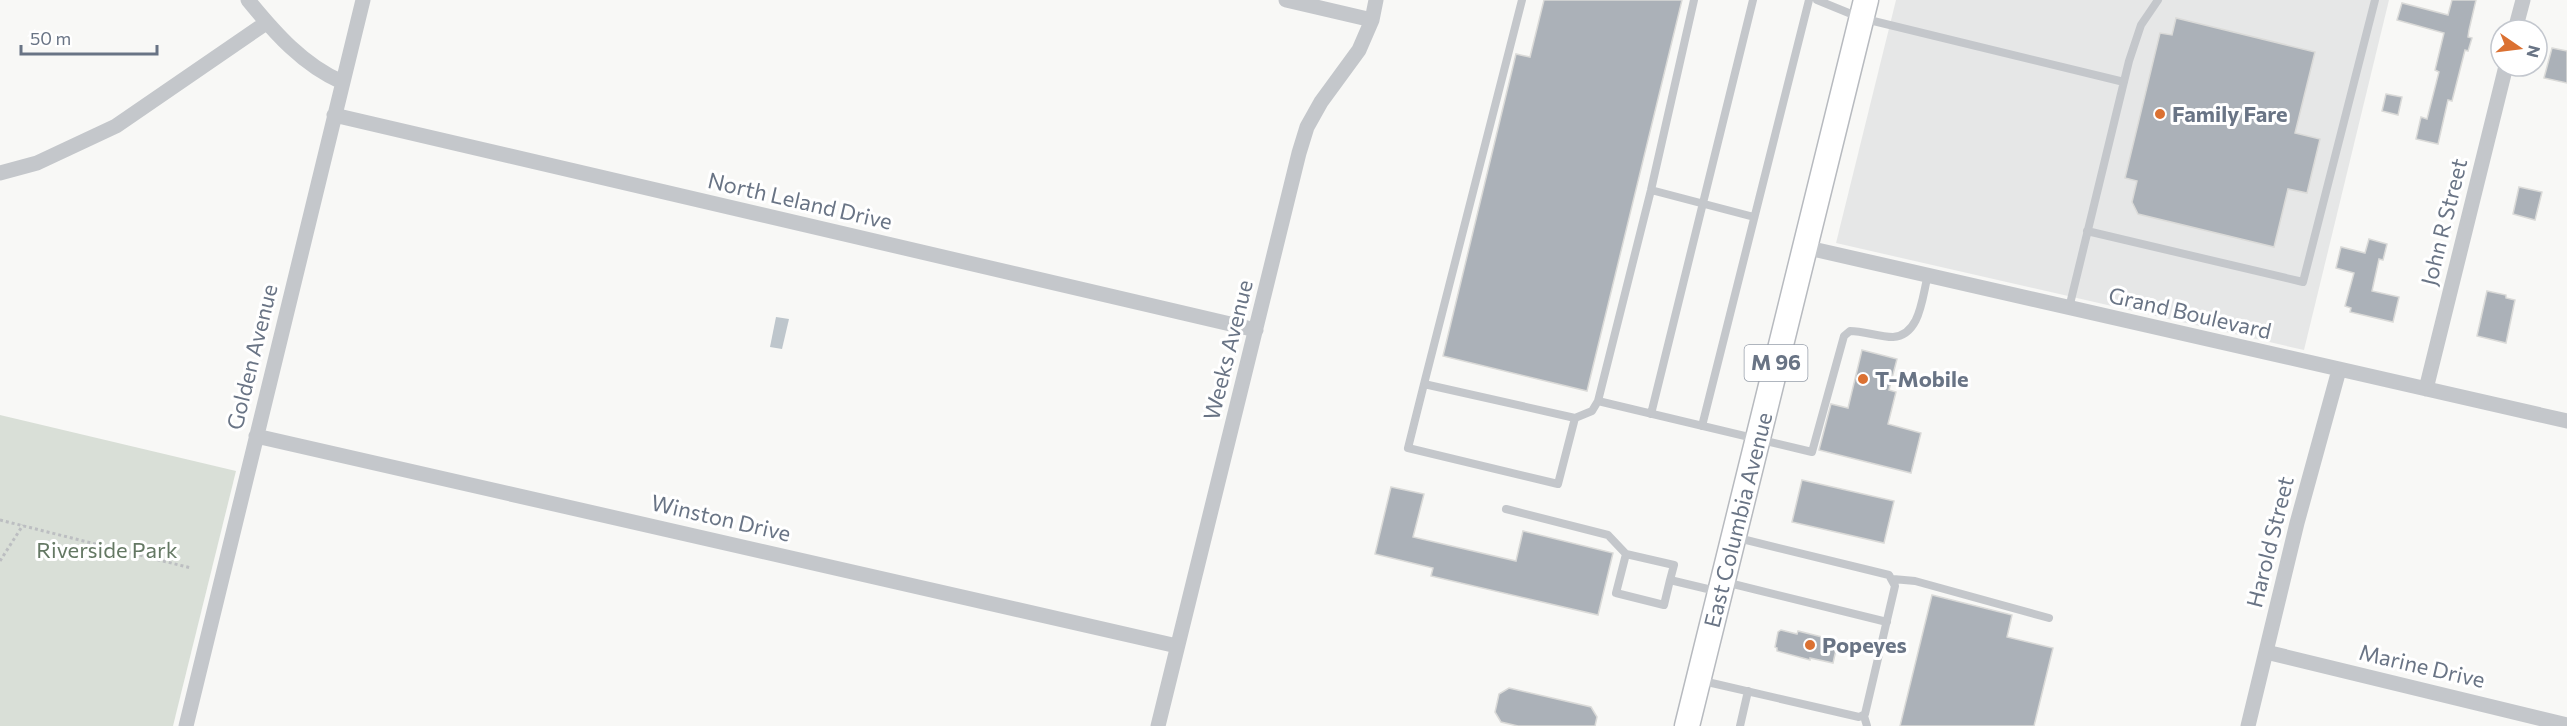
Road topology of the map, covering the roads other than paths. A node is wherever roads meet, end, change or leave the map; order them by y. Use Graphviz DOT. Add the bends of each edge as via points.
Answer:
graph roads {
  1 [pos="248,0"];
  2 [pos="363,0"];
  3 [pos="1286,0"];
  4 [pos="1376,0"];
  5 [pos="1522,0"];
  6 [pos="1694,0"];
  7 [pos="1753,0"];
  8 [pos="1809,0"];
  9 [pos="1817,0"];
  10 [pos="2158,0"];
  11 [pos="2373,0"];
  12 [pos="2523,0"];
  13 [pos="1864,9"];
  14 [pos="2518,18"];
  15 [pos="1372,20"];
  16 [pos="266,23"];
  17 [pos="2503,78"];
  18 [pos="342,82"];
  19 [pos="2124,82"];
  20 [pos="334,115"];
  21 [pos="0,173"];
  22 [pos="1652,190"];
  23 [pos="1703,204"];
  24 [pos="1754,217"];
  25 [pos="2087,231"];
  26 [pos="1804,246"];
  27 [pos="1928,275"];
  28 [pos="2069,308"];
  29 [pos="1256,330"];
  30 [pos="2340,370"];
  31 [pos="1424,384"];
  32 [pos="2426,389"];
  33 [pos="1598,401"];
  34 [pos="1651,414"];
  35 [pos="1575,418"];
  36 [pos="2567,422"];
  37 [pos="1702,426"];
  38 [pos="255,436"];
  39 [pos="1758,440"];
  40 [pos="1506,509"];
  41 [pos="1734,537"];
  42 [pos="1626,554"];
  43 [pos="1893,579"];
  44 [pos="1670,580"];
  45 [pos="1721,587"];
  46 [pos="2049,618"];
  47 [pos="1887,622"];
  48 [pos="1177,646"];
  49 [pos="2266,652"];
  50 [pos="1698,680"];
  51 [pos="1748,691"];
  52 [pos="1864,716"];
  53 [pos="2567,725"];
  54 [pos="186,726"];
  55 [pos="1158,726"];
  56 [pos="1687,726"];
  57 [pos="1740,726"];
  58 [pos="1867,726"];
  59 [pos="2248,726"];
  1 -- 16 [label="street"];
  2 -- 18 [label="street, Golden Avenue"];
  3 -- 15 [label="street"];
  4 -- 15 [label="street, Weeks Avenue"];
  5 -- 31 [label="lane"];
  6 -- 22 [label="lane"];
  7 -- 23 [label="lane"];
  8 -- 24 [label="lane"];
  9 -- 13 [label="lane"];
  10 -- 19 [label="lane" via="2141,25"];
  11 -- 25 [label="lane" via="2302,282"];
  12 -- 14 [label="street"];
  13 -- 19 [label="lane"];
  13 -- 26 [label="main road, East Columbia Avenue / M 96"];
  15 -- 29 [label="street, Weeks Avenue" via="1359,50 1307,127"];
  16 -- 18 [label="street" via="308,64"];
  16 -- 21 [label="street" via="116,126 36,163"];
  17 -- 32 [label="street, John R Street"];
  18 -- 20 [label="street, Golden Avenue"];
  19 -- 25 [label="lane"];
  20 -- 29 [label="street, North Leland Drive"];
  20 -- 38 [label="street, Golden Avenue"];
  22 -- 23 [label="lane"];
  22 -- 33 [label="lane"];
  23 -- 24 [label="lane"];
  23 -- 34 [label="lane"];
  24 -- 37 [label="lane"];
  25 -- 28 [label="lane"];
  26 -- 27 [label="street, Grand Boulevard"];
  26 -- 39 [label="main road, East Columbia Avenue / M 96"];
  27 -- 28 [label="street, Grand Boulevard"];
  27 -- 39 [label="lane" via="1915,325 1907,332 1893,337 1850,331 1844,336 1812,452"];
  28 -- 30 [label="street, Grand Boulevard"];
  29 -- 48 [label="street, Weeks Avenue"];
  30 -- 32 [label="street, Grand Boulevard"];
  30 -- 49 [label="street, Harold Street"];
  31 -- 35 [label="lane"];
  31 -- 35 [label="lane" via="1407,448 1558,484"];
  32 -- 36 [label="street, Grand Boulevard"];
  33 -- 34 [label="lane"];
  33 -- 35 [label="lane" via="1592,411"];
  34 -- 37 [label="lane"];
  37 -- 39 [label="lane"];
  38 -- 48 [label="street, Winston Drive"];
  38 -- 54 [label="street, Golden Avenue"];
  39 -- 41 [label="main road, East Columbia Avenue / M 96"];
  40 -- 42 [label="lane" via="1608,535"];
  41 -- 43 [label="lane"];
  41 -- 45 [label="main road, East Columbia Avenue / M 96"];
  42 -- 44 [label="lane" via="1674,565"];
  42 -- 44 [label="lane" via="1616,593 1664,605"];
  43 -- 46 [label="lane" via="1916,581"];
  43 -- 47 [label="lane"];
  44 -- 45 [label="lane"];
  45 -- 47 [label="lane"];
  45 -- 50 [label="main road, East Columbia Avenue / M 96"];
  47 -- 52 [label="lane"];
  48 -- 55 [label="street, Weeks Avenue"];
  49 -- 53 [label="street, Marine Drive"];
  49 -- 59 [label="street, Harold Street"];
  50 -- 51 [label="lane"];
  50 -- 56 [label="main road, East Columbia Avenue / M 96"];
  51 -- 52 [label="lane"];
  51 -- 57 [label="lane"];
  52 -- 58 [label="lane"];
}
